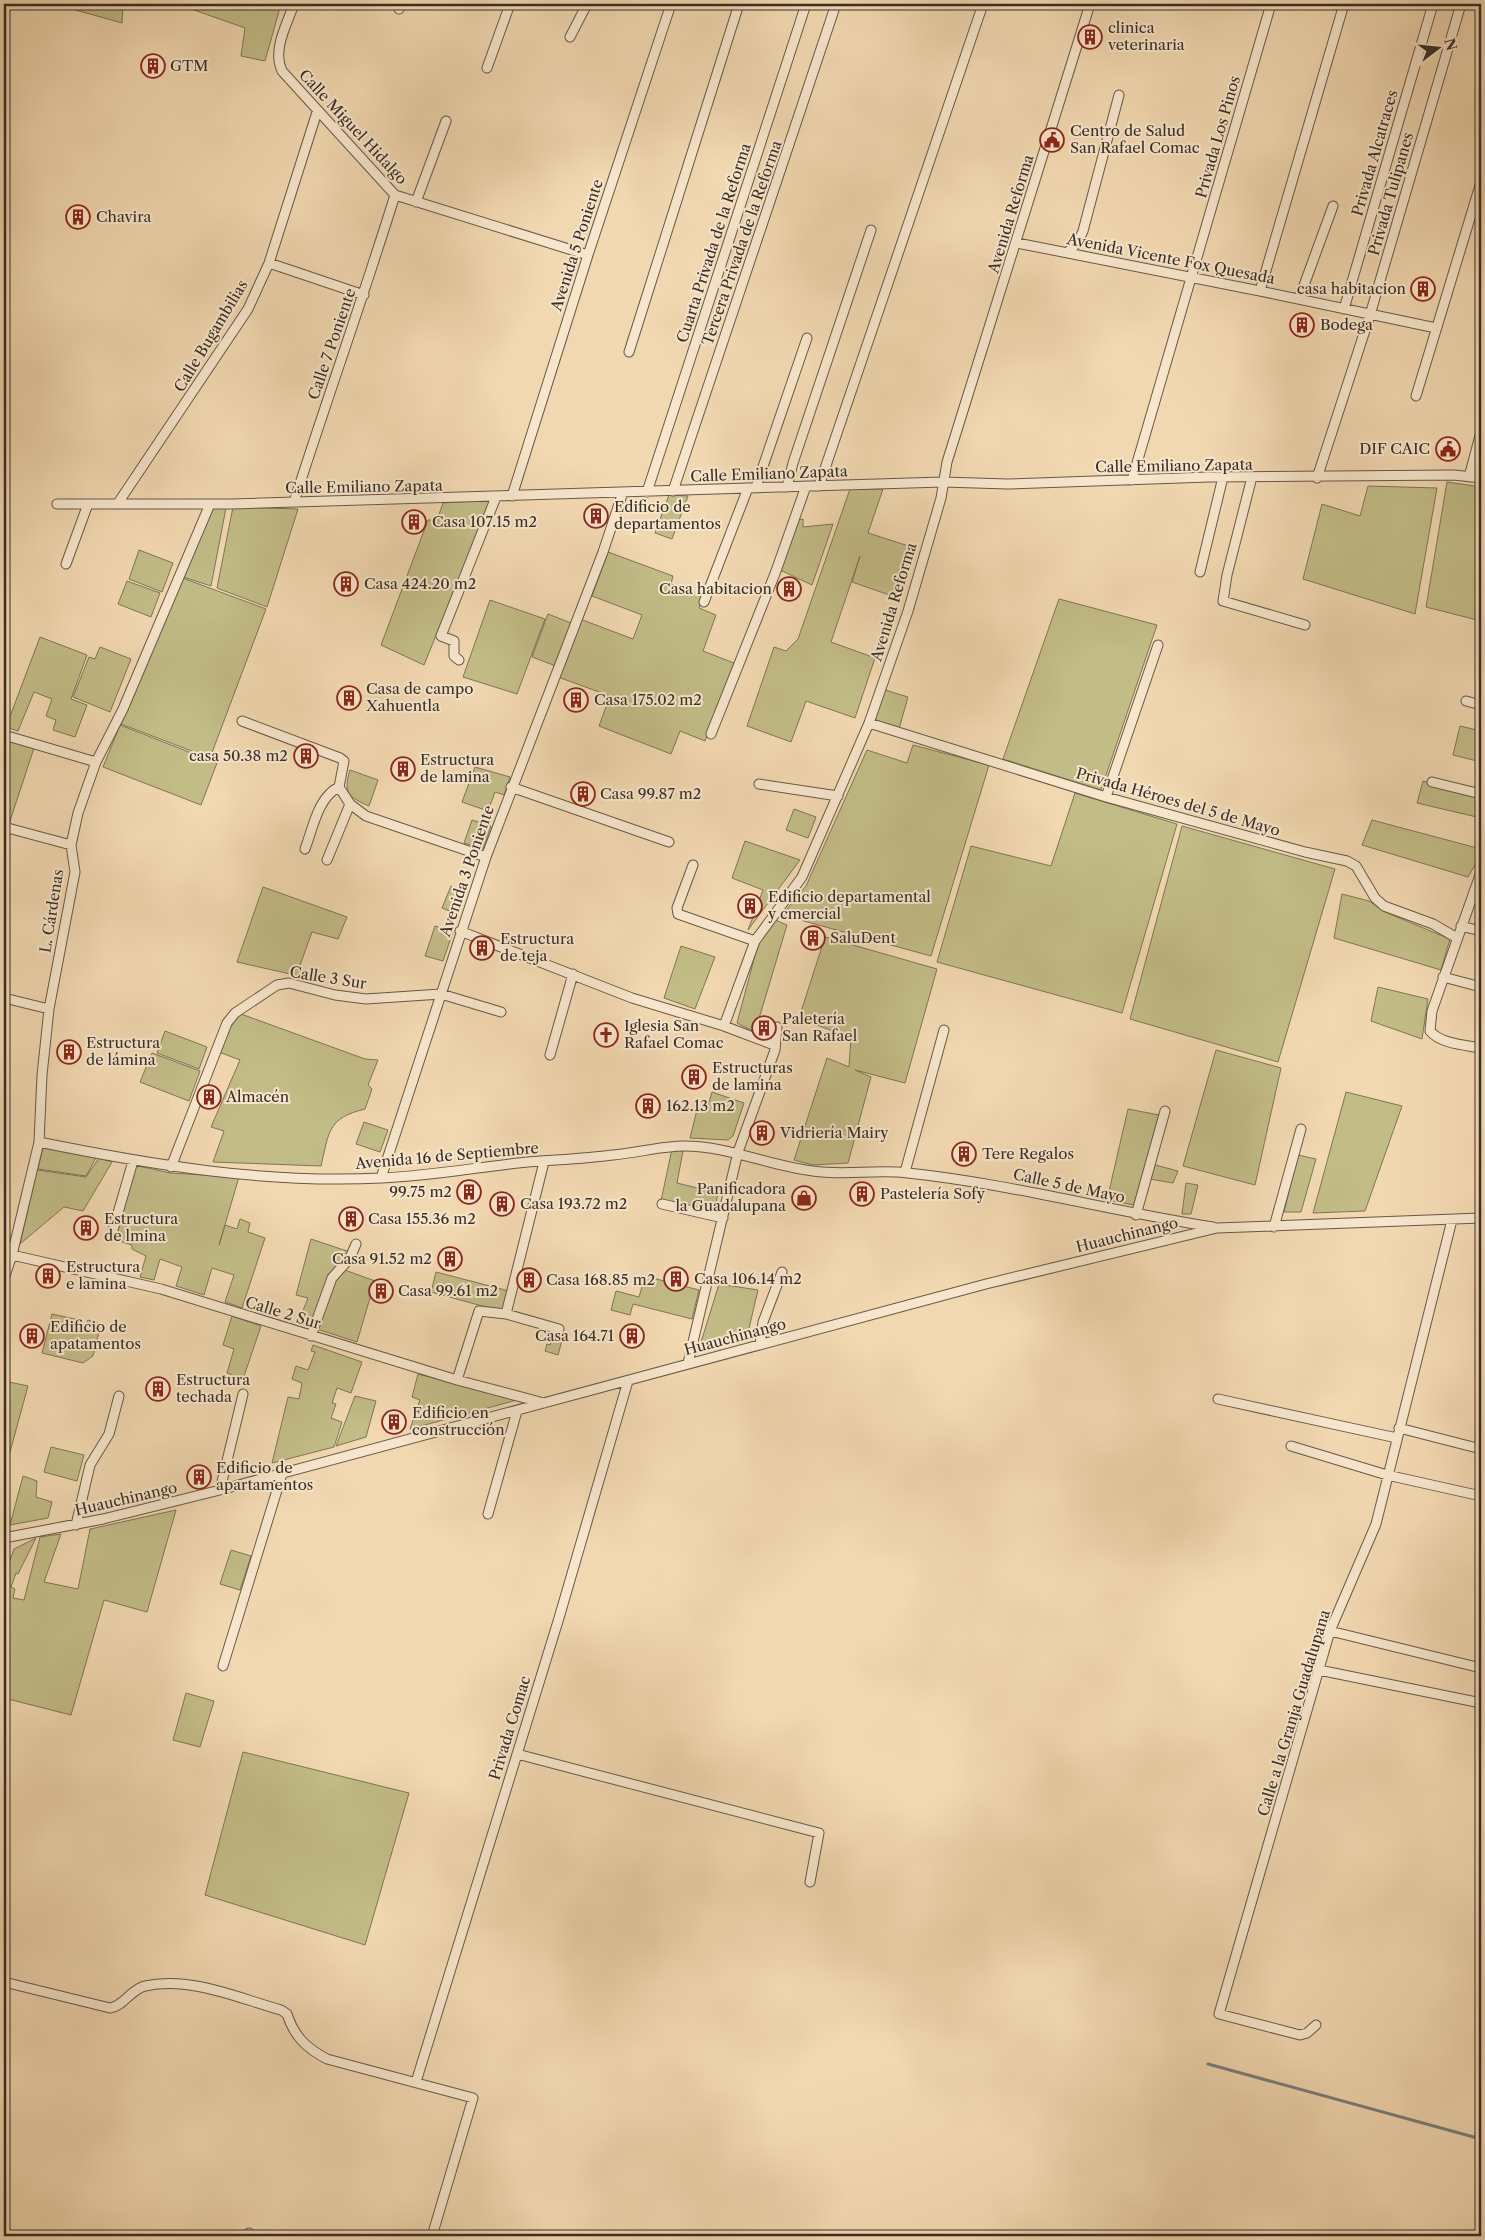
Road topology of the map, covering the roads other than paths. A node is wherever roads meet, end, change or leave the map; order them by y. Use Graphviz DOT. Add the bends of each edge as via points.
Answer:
graph roads {
  1 [pos="294,4"];
  2 [pos="510,4"];
  3 [pos="587,4"];
  4 [pos="672,4"];
  5 [pos="739,4"];
  6 [pos="806,4"];
  7 [pos="836,4"];
  8 [pos="983,4"];
  9 [pos="1090,4"];
  10 [pos="1271,4"];
  11 [pos="1344,4"];
  12 [pos="1433,4"];
  13 [pos="1461,4"];
  14 [pos="570,37"];
  15 [pos="487,68"];
  16 [pos="1119,95"];
  17 [pos="317,112"];
  18 [pos="446,120"];
  19 [pos="1481,182"];
  20 [pos="394,195"];
  21 [pos="416,202"];
  22 [pos="1333,206"];
  23 [pos="871,230"];
  24 [pos="1017,243"];
  25 [pos="1068,252"];
  26 [pos="588,255"];
  27 [pos="269,263"];
  28 [pos="1190,278"];
  29 [pos="1260,291"];
  30 [pos="364,295"];
  31 [pos="1299,300"];
  32 [pos="1344,310"];
  33 [pos="1370,315"];
  34 [pos="1436,328"];
  35 [pos="807,338"];
  36 [pos="629,352"];
  37 [pos="1416,396"];
  38 [pos="1481,432"];
  39 [pos="1223,477"];
  40 [pos="1252,477"];
  41 [pos="1469,477"];
  42 [pos="1318,478"];
  43 [pos="1481,478"];
  44 [pos="1132,480"];
  45 [pos="943,482"];
  46 [pos="806,486"];
  47 [pos="819,486"];
  48 [pos="787,487"];
  49 [pos="752,488"];
  50 [pos="673,491"];
  51 [pos="623,492"];
  52 [pos="647,492"];
  53 [pos="512,496"];
  54 [pos="496,497"];
  55 [pos="294,502"];
  56 [pos="57,504"];
  57 [pos="88,504"];
  58 [pos="118,504"];
  59 [pos="210,504"];
  60 [pos="66,564"];
  61 [pos="1200,572"];
  62 [pos="704,602"];
  63 [pos="1305,625"];
  64 [pos="1158,645"];
  65 [pos="459,660"];
  66 [pos="1466,701"];
  67 [pos="1481,705"];
  68 [pos="242,721"];
  69 [pos="869,723"];
  70 [pos="711,734"];
  71 [pos="4,736"];
  72 [pos="96,762"];
  73 [pos="1432,782"];
  74 [pos="759,784"];
  75 [pos="339,787"];
  76 [pos="511,787"];
  77 [pos="1481,794"];
  78 [pos="838,796"];
  79 [pos="1106,796"];
  80 [pos="350,804"];
  81 [pos="4,827"];
  82 [pos="669,842"];
  83 [pos="72,845"];
  84 [pos="305,849"];
  85 [pos="486,857"];
  86 [pos="326,860"];
  87 [pos="693,865"];
  88 [pos="1481,872"];
  89 [pos="1461,926"];
  90 [pos="460,931"];
  91 [pos="1481,931"];
  92 [pos="1457,938"];
  93 [pos="755,941"];
  94 [pos="573,974"];
  95 [pos="1444,977"];
  96 [pos="1481,987"];
  97 [pos="440,994"];
  98 [pos="4,998"];
  99 [pos="49,1008"];
  100 [pos="501,1012"];
  101 [pos="724,1026"];
  102 [pos="777,1027"];
  103 [pos="944,1030"];
  104 [pos="774,1045"];
  105 [pos="1481,1048"];
  106 [pos="550,1055"];
  107 [pos="1166,1111"];
  108 [pos="1300,1128"];
  109 [pos="39,1142"];
  110 [pos="738,1152"];
  111 [pos="133,1161"];
  112 [pos="544,1162"];
  113 [pos="171,1167"];
  114 [pos="905,1172"];
  115 [pos="381,1178"];
  116 [pos="662,1204"];
  117 [pos="1136,1215"];
  118 [pos="723,1218"];
  119 [pos="1481,1218"];
  120 [pos="1452,1220"];
  121 [pos="1274,1227"];
  122 [pos="1217,1228"];
  123 [pos="113,1230"];
  124 [pos="356,1244"];
  125 [pos="12,1255"];
  126 [pos="4,1262"];
  127 [pos="782,1272"];
  128 [pos="4,1280"];
  129 [pos="506,1314"];
  130 [pos="559,1329"];
  131 [pos="311,1336"];
  132 [pos="760,1345"];
  133 [pos="688,1363"];
  134 [pos="457,1380"];
  135 [pos="628,1381"];
  136 [pos="243,1394"];
  137 [pos="119,1396"];
  138 [pos="1218,1399"];
  139 [pos="544,1404"];
  140 [pos="517,1411"];
  141 [pos="1399,1428"];
  142 [pos="1397,1438"];
  143 [pos="1291,1446"];
  144 [pos="1481,1449"];
  145 [pos="282,1474"];
  146 [pos="1387,1475"];
  147 [pos="220,1490"];
  148 [pos="1481,1496"];
  149 [pos="488,1514"];
  150 [pos="76,1525"];
  151 [pos="4,1538"];
  152 [pos="1330,1631"];
  153 [pos="223,1666"];
  154 [pos="1481,1668"];
  155 [pos="1319,1670"];
  156 [pos="1481,1703"];
  157 [pos="517,1754"];
  158 [pos="810,1882"];
  159 [pos="4,1982"];
  160 [pos="1316,2025"];
  161 [pos="416,2082"];
  162 [pos="432,2236"];
  1 -- 17 [label="street, Calle Miguel Hidalgo" via="278,52 278,62"];
  2 -- 15 [label="street"];
  3 -- 14 [label="street"];
  4 -- 26 [label="street, Avenida 5 Poniente"];
  5 -- 36 [label="street"];
  6 -- 52 [label="street, Cuarta Privada de la Reforma"];
  7 -- 50 [label="street, Tercera Privada de la Reforma"];
  8 -- 47 [label="street"];
  9 -- 24 [label="street, Avenida Reforma"];
  10 -- 28 [label="street, Privada Los Pinos"];
  11 -- 29 [label="street"];
  12 -- 32 [label="street, Privada Alcatraces"];
  13 -- 33 [label="street, Privada Tulipanes"];
  16 -- 25 [label="street" via="1083,231"];
  17 -- 20 [label="street, Calle Miguel Hidalgo"];
  17 -- 27 [label="street, Calle Bugambilias"];
  18 -- 21 [label="street"];
  19 -- 34 [label="street"];
  20 -- 21 [label="street, Calle Miguel Hidalgo"];
  20 -- 30 [label="street, Calle 7 Poniente"];
  21 -- 26 [label="street, Calle Miguel Hidalgo"];
  22 -- 31 [label="street"];
  23 -- 48 [label="street" via="792,463"];
  24 -- 25 [label="street, Avenida Vicente Fox Quesada"];
  24 -- 45 [label="street, Avenida Reforma"];
  25 -- 28 [label="street, Avenida Vicente Fox Quesada"];
  26 -- 53 [label="street, Avenida 5 Poniente"];
  27 -- 30 [label="street"];
  27 -- 58 [label="street, Calle Bugambilias" via="248,309"];
  28 -- 29 [label="street, Avenida Vicente Fox Quesada"];
  28 -- 44 [label="street, Privada Los Pinos"];
  29 -- 31 [label="street, Avenida Vicente Fox Quesada"];
  30 -- 55 [label="street, Calle 7 Poniente"];
  31 -- 32 [label="street, Avenida Vicente Fox Quesada"];
  32 -- 33 [label="street, Avenida Vicente Fox Quesada"];
  33 -- 34 [label="street, Avenida Vicente Fox Quesada"];
  33 -- 42 [label="street, Privada Tulipanes"];
  34 -- 37 [label="street"];
  35 -- 49 [label="street"];
  38 -- 41 [label="street"];
  39 -- 40 [label="street, Calle Emiliano Zapata"];
  39 -- 44 [label="street, Calle Emiliano Zapata"];
  39 -- 61 [label="street"];
  40 -- 42 [label="street, Calle Emiliano Zapata"];
  40 -- 63 [label="street" via="1222,601"];
  41 -- 42 [label="street, Calle Emiliano Zapata" via="1454,474"];
  41 -- 43 [label="street, Calle Emiliano Zapata"];
  44 -- 45 [label="street, Calle Emiliano Zapata" via="1008,484"];
  45 -- 47 [label="street, Calle Emiliano Zapata"];
  45 -- 69 [label="street, Avenida Reforma" via="908,612"];
  46 -- 47 [label="street, Calle Emiliano Zapata"];
  46 -- 48 [label="street, Calle Emiliano Zapata"];
  46 -- 70 [label="street"];
  48 -- 49 [label="street, Calle Emiliano Zapata"];
  49 -- 50 [label="street, Calle Emiliano Zapata"];
  49 -- 62 [label="street"];
  50 -- 52 [label="street, Calle Emiliano Zapata"];
  51 -- 52 [label="street, Calle Emiliano Zapata"];
  51 -- 53 [label="street, Calle Emiliano Zapata"];
  51 -- 76 [label="street, Avenida 3 Poniente"];
  53 -- 54 [label="street, Calle Emiliano Zapata"];
  54 -- 55 [label="street, Calle Emiliano Zapata"];
  54 -- 65 [label="street" via="441,636 454,641 454,656"];
  55 -- 59 [label="street, Calle Emiliano Zapata"];
  56 -- 57 [label="street, Calle Emiliano Zapata"];
  57 -- 58 [label="street, Calle Emiliano Zapata"];
  57 -- 60 [label="street"];
  58 -- 59 [label="street, Calle Emiliano Zapata"];
  59 -- 72 [label="street, L. Cárdenas" via="123,709"];
  64 -- 79 [label="street"];
  66 -- 67 [label="street"];
  68 -- 75 [label="street" via="340,758 344,767"];
  69 -- 78 [label="street, Avenida Reforma"];
  69 -- 79 [label="street, Privada Héroes del 5 de Mayo"];
  71 -- 72 [label="street"];
  72 -- 83 [label="street, L. Cárdenas" via="78,813"];
  73 -- 77 [label="street"];
  74 -- 78 [label="street"];
  75 -- 80 [label="street"];
  75 -- 84 [label="street" via="324,800"];
  76 -- 82 [label="street"];
  76 -- 85 [label="street, Avenida 3 Poniente"];
  78 -- 93 [label="street, Avenida Reforma" via="802,878"];
  79 -- 92 [label="street, Privada Héroes del 5 de Mayo" via="1285,847 1347,861 1356,866 1375,898 1384,906 1433,924"];
  80 -- 85 [label="street" via="366,816"];
  80 -- 86 [label="street"];
  81 -- 83 [label="street"];
  83 -- 99 [label="street, L. Cárdenas" via="75,872"];
  85 -- 90 [label="street, Avenida 3 Poniente"];
  87 -- 93 [label="street" via="677,908 678,914"];
  88 -- 89 [label="street"];
  89 -- 91 [label="street"];
  89 -- 92 [label="street"];
  90 -- 94 [label="street"];
  90 -- 97 [label="street, Avenida 3 Poniente"];
  92 -- 95 [label="street"];
  93 -- 101 [label="street, Avenida Reforma"];
  94 -- 101 [label="street" via="632,998"];
  94 -- 106 [label="street"];
  95 -- 96 [label="street"];
  95 -- 105 [label="street" via="1432,1011 1430,1031 1442,1040"];
  97 -- 100 [label="street, Calle 3 Sur"];
  97 -- 113 [label="street, Calle 3 Sur" via="366,998 335,995 288,983 278,985 235,1013 227,1023"];
  97 -- 115 [label="street, Avenida 3 Poniente"];
  98 -- 99 [label="street"];
  99 -- 109 [label="street, L. Cárdenas"];
  101 -- 104 [label="street"];
  102 -- 104 [label="street"];
  103 -- 114 [label="street"];
  104 -- 110 [label="street" via="775,1050"];
  107 -- 117 [label="street"];
  108 -- 121 [label="street"];
  109 -- 111 [label="street, Avenida 16 de Septiembre"];
  109 -- 125 [label="street, L. Cárdenas"];
  110 -- 112 [label="street, Avenida 16 de Septiembre" via="682,1146"];
  110 -- 114 [label="street, Calle 5 de Mayo" via="811,1171 847,1174"];
  110 -- 118 [label="street"];
  111 -- 113 [label="street, Avenida 16 de Septiembre"];
  111 -- 123 [label="street"];
  112 -- 115 [label="street, Avenida 16 de Septiembre"];
  112 -- 129 [label="street"];
  113 -- 115 [label="street, Avenida 16 de Septiembre" via="304,1178"];
  114 -- 117 [label="street, Calle 5 de Mayo" via="1012,1187"];
  116 -- 118 [label="street"];
  117 -- 122 [label="street, Calle 5 de Mayo"];
  118 -- 133 [label="street"];
  119 -- 120 [label="street, Huauchinango"];
  120 -- 121 [label="street, Huauchinango"];
  120 -- 141 [label="street, Calle a la Granja Guadalupana"];
  121 -- 122 [label="street, Huauchinango"];
  122 -- 132 [label="street, Huauchinango" via="986,1284"];
  124 -- 131 [label="street" via="350,1258 332,1278"];
  125 -- 126 [label="street"];
  125 -- 128 [label="street, L. Cárdenas"];
  125 -- 131 [label="street, Calle 2 Sur" via="161,1290"];
  127 -- 132 [label="street" via="763,1322"];
  129 -- 130 [label="street"];
  129 -- 134 [label="street" via="479,1310"];
  131 -- 134 [label="street, Calle 2 Sur"];
  132 -- 133 [label="street, Huauchinango"];
  133 -- 135 [label="street, Huauchinango"];
  134 -- 139 [label="street, Calle 2 Sur"];
  135 -- 139 [label="street, Huauchinango"];
  135 -- 157 [label="street, Privada Comac"];
  136 -- 147 [label="street"];
  137 -- 150 [label="street" via="109,1434 90,1465"];
  138 -- 142 [label="street"];
  139 -- 140 [label="street, Huauchinango"];
  140 -- 145 [label="street, Huauchinango"];
  140 -- 149 [label="street"];
  141 -- 142 [label="street, Calle a la Granja Guadalupana"];
  141 -- 144 [label="street"];
  142 -- 146 [label="street, Calle a la Granja Guadalupana"];
  143 -- 146 [label="street"];
  145 -- 147 [label="street, Huauchinango"];
  145 -- 153 [label="street"];
  146 -- 148 [label="street"];
  146 -- 152 [label="street, Calle a la Granja Guadalupana" via="1376,1524"];
  147 -- 150 [label="street, Huauchinango"];
  150 -- 151 [label="street, Huauchinango"];
  152 -- 154 [label="street"];
  152 -- 155 [label="street, Calle a la Granja Guadalupana"];
  155 -- 156 [label="street"];
  155 -- 160 [label="street, Calle a la Granja Guadalupana" via="1219,2014 1300,2035"];
  157 -- 158 [label="street" via="819,1833"];
  157 -- 161 [label="street, Privada Comac"];
  159 -- 161 [label="street" via="102,2007 117,2007 142,1987 188,1984 281,2010 287,2014 293,2032 312,2051 327,2059"];
  161 -- 162 [label="street" via="473,2098"];
}
